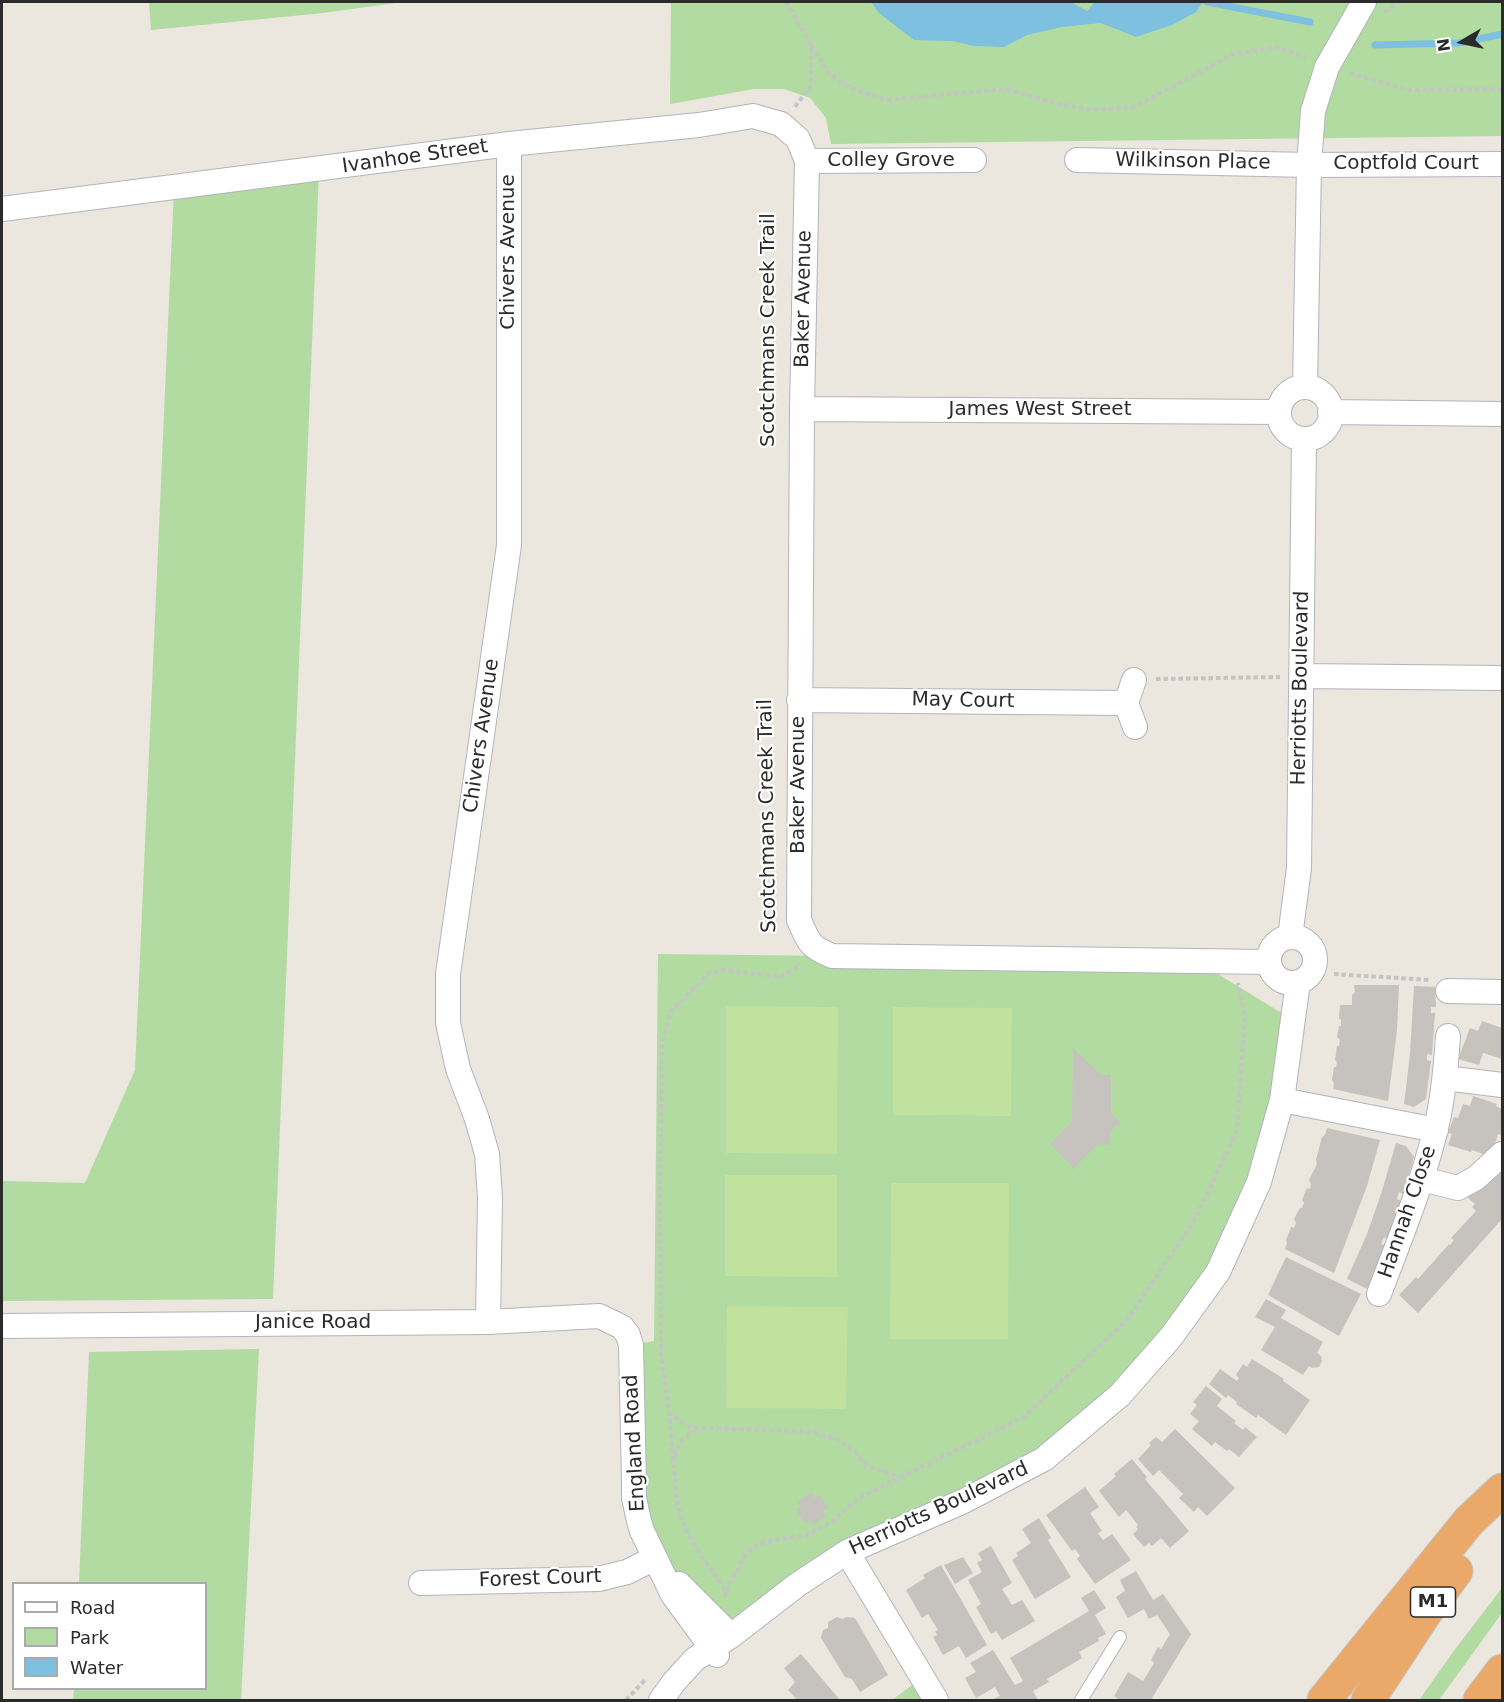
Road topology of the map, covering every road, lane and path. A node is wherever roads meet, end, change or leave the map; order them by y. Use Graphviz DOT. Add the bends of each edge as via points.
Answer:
graph roads {
  1 [pos="786,2"];
  2 [pos="1364,2"];
  3 [pos="811,45"];
  4 [pos="1327,67"];
  5 [pos="1503,89"];
  6 [pos="781,124"];
  7 [pos="509,144"];
  8 [pos="974,160"];
  9 [pos="1077,160"];
  10 [pos="807,161"];
  11 [pos="1503,164"];
  12 [pos="1309,165"];
  13 [pos="2,209"];
  14 [pos="1305,387"];
  15 [pos="802,409"];
  16 [pos="1279,412"];
  17 [pos="1330,412"];
  18 [pos="1503,414"];
  19 [pos="1304,439"];
  20 [pos="1302,676"];
  21 [pos="1503,678"];
  22 [pos="1134,680"];
  23 [pos="799,700"];
  24 [pos="1126,703"];
  25 [pos="1135,727"];
  26 [pos="1290,937"];
  27 [pos="794,958"];
  28 [pos="1234,961"];
  29 [pos="1269,962"];
  30 [pos="1334,974"];
  31 [pos="1298,982"];
  32 [pos="1448,991"];
  33 [pos="1503,992"];
  34 [pos="1448,1036"];
  35 [pos="1445,1078"];
  36 [pos="1503,1085"];
  37 [pos="1282,1100"];
  38 [pos="1436,1130"];
  39 [pos="1503,1154"];
  40 [pos="1422,1179"];
  41 [pos="1379,1294"];
  42 [pos="488,1322"];
  43 [pos="2,1326"];
  44 [pos="622,1327"];
  45 [pos="669,1411"];
  46 [pos="698,1430"];
  47 [pos="675,1463"];
  48 [pos="901,1477"];
  49 [pos="1503,1490"];
  50 [pos="1503,1506"];
  51 [pos="847,1552"];
  52 [pos="655,1558"];
  53 [pos="421,1583"];
  54 [pos="726,1592"];
  55 [pos="724,1599"];
  56 [pos="1120,1637"];
  57 [pos="720,1646"];
  58 [pos="1503,1671"];
  59 [pos="661,1701"];
  60 [pos="681,1701"];
  61 [pos="936,1701"];
  62 [pos="1081,1701"];
  63 [pos="1324,1701"];
  64 [pos="1368,1701"];
  65 [pos="1480,1701"];
  1 -- 3 [label="path"];
  2 -- 4 [label="street"];
  3 -- 4 [label="path" via="829,74 850,88 887,100 1004,89 1092,110 1134,107 1232,55 1276,47"];
  3 -- 6 [label="path" via="811,86"];
  4 -- 5 [label="path" via="1409,90"];
  4 -- 12 [label="street" via="1313,111"];
  6 -- 7 [label="street, Ivanhoe Street" via="753,116"];
  6 -- 10 [label="street" via="798,139"];
  7 -- 13 [label="street, Ivanhoe Street"];
  7 -- 42 [label="street, Chivers Avenue" via="510,545 448,974 448,1023 487,1154"];
  8 -- 10 [label="street, Colley Grove"];
  9 -- 12 [label="street, Wilkinson Place"];
  10 -- 15 [label="street, Baker Avenue"];
  11 -- 12 [label="street, Coptfold Court"];
  12 -- 14 [label="street"];
  14 -- 16 [label="street" via="1287,394"];
  14 -- 17 [label="street" via="1323,394"];
  15 -- 16 [label="street, James West Street"];
  15 -- 23 [label="street, Baker Avenue"];
  16 -- 19 [label="street" via="1286,430"];
  17 -- 18 [label="street"];
  17 -- 19 [label="street" via="1326,428"];
  19 -- 20 [label="street, Herriotts Boulevard"];
  20 -- 21 [label="street"];
  20 -- 22 [label="path"];
  20 -- 26 [label="street, Herriotts Boulevard" via="1299,868"];
  22 -- 24 [label="street"];
  23 -- 24 [label="street, May Court"];
  23 -- 28 [label="street, Baker Avenue" via="798,920 816,949 832,956"];
  24 -- 25 [label="street"];
  26 -- 29 [label="street" via="1277,942"];
  26 -- 31 [label="street" via="1304,941 1313,952 1310,974"];
  27 -- 45 [label="path, Scotchmans Creek Trail" via="799,966 781,977 723,970 709,973 670,1012 662,1045 660,1180 661,1355"];
  28 -- 29 [label="street, Baker Avenue"];
  28 -- 48 [label="path" via="1245,1016 1236,1130 1195,1219 1128,1319 1022,1418"];
  29 -- 31 [label="street" via="1279,979"];
  30 -- 32 [label="path" via="1434,981"];
  31 -- 37 [label="street, Herriotts Boulevard"];
  32 -- 33 [label="street"];
  34 -- 35 [label="street, Hannah Close"];
  35 -- 36 [label="street"];
  35 -- 38 [label="street, Hannah Close"];
  37 -- 38 [label="street, Hannah Close"];
  37 -- 51 [label="street, Herriotts Boulevard" via="1260,1182 1218,1272 1172,1337 1120,1395 1044,1459 964,1501"];
  38 -- 40 [label="street, Hannah Close"];
  39 -- 40 [label="street" via="1458,1188"];
  40 -- 41 [label="street, Hannah Close"];
  42 -- 43 [label="street, Janice Road"];
  42 -- 44 [label="street, Janice Road" via="599,1316"];
  44 -- 52 [label="street, England Road" via="631,1345 634,1498 642,1531"];
  45 -- 46 [label="path"];
  45 -- 47 [label="path, Scotchmans Creek Trail"];
  46 -- 47 [label="path" via="681,1442"];
  46 -- 48 [label="path" via="814,1432 840,1441 868,1467"];
  47 -- 54 [label="path, Scotchmans Creek Trail" via="677,1502 684,1528"];
  48 -- 54 [label="path" via="856,1500 830,1523 807,1535 757,1545 747,1553"];
  49 -- 63 [label="highway" via="1469,1521"];
  50 -- 64 [label="highway, M1" via="1425,1613"];
  51 -- 57 [label="street, Herriotts Boulevard" via="797,1585"];
  51 -- 61 [label="street"];
  52 -- 53 [label="street, Forest Court" via="627,1572 598,1579"];
  52 -- 57 [label="street, England Road"];
  54 -- 55 [label="path"];
  56 -- 62 [label="lane"];
  57 -- 59 [label="street" via="691,1663"];
  57 -- 60 [label="street"];
  58 -- 65 [label="highway"];
}
